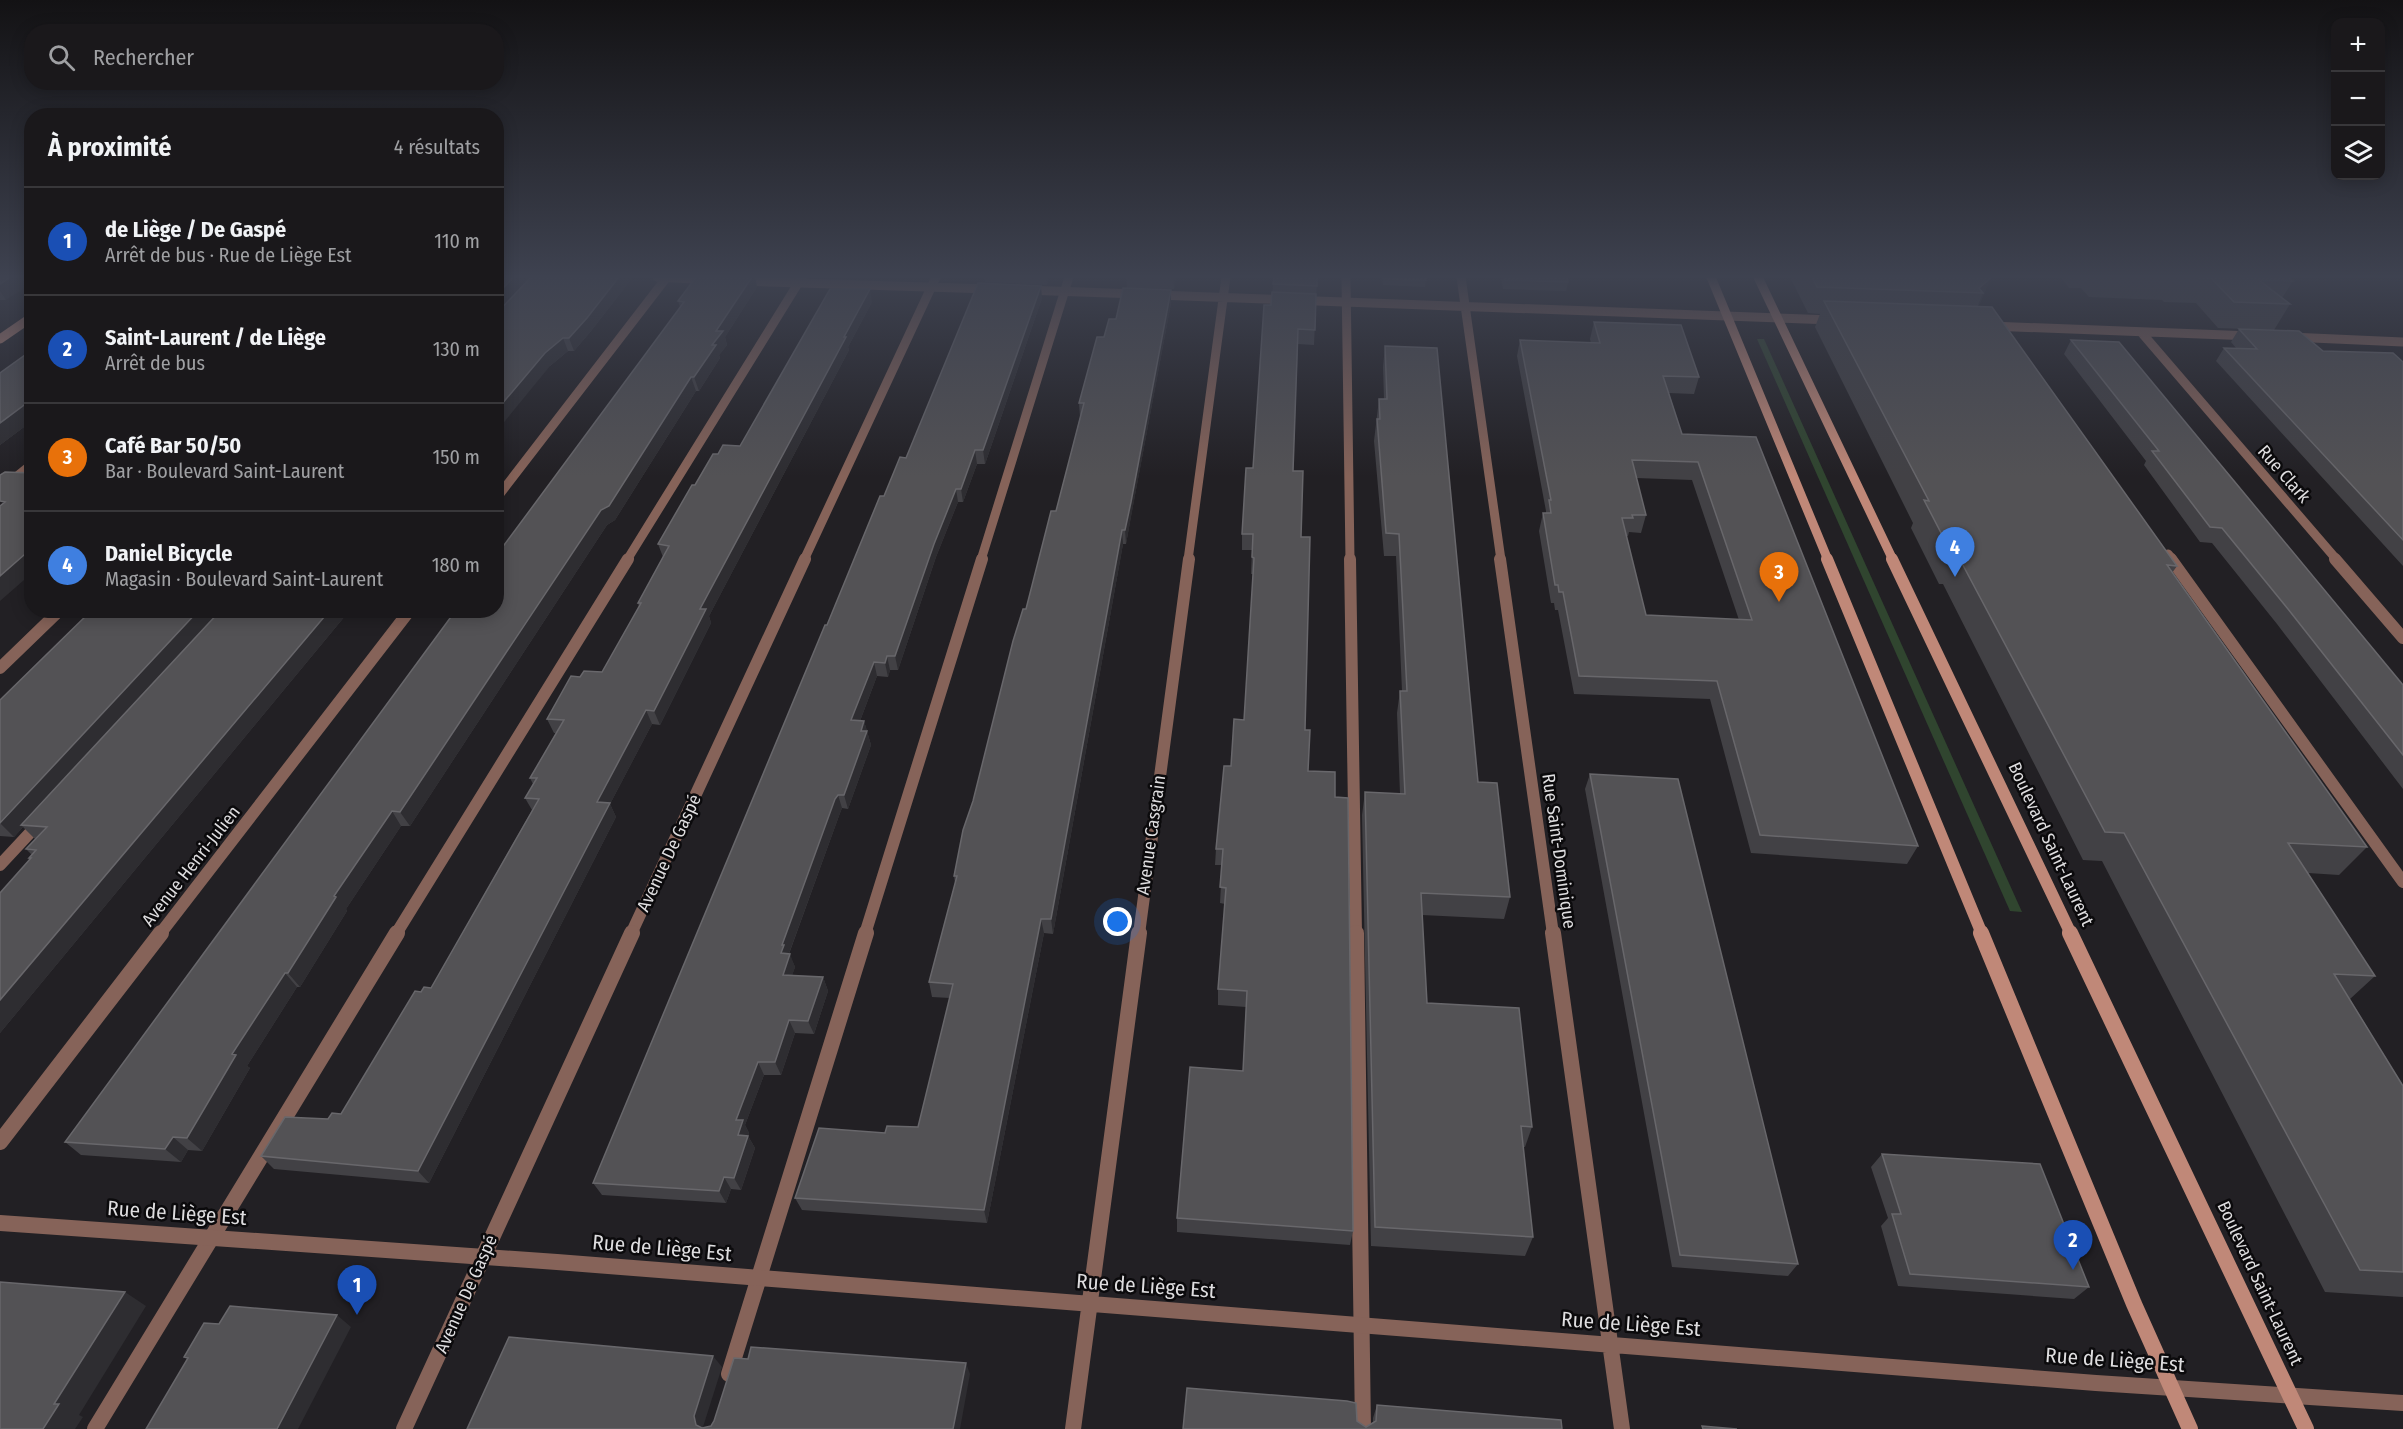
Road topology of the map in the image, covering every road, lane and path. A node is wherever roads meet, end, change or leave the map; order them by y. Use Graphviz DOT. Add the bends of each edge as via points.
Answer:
graph roads {
  1 [pos="616,344"];
  2 [pos="761,344"];
  3 [pos="905,344"];
  4 [pos="1048,344"];
  5 [pos="1217,344"];
  6 [pos="1347,344"];
  7 [pos="1470,344"];
  8 [pos="1738,344"];
  9 [pos="1790,344"];
  10 [pos="2150,344"];
  11 [pos="24,470"];
  12 [pos="504,489"];
  13 [pos="0,490"];
  14 [pos="2164,549"];
  15 [pos="52,618"];
  16 [pos="404,618"];
  17 [pos="2403,638"];
  18 [pos="0,668"];
  19 [pos="48,812"];
  20 [pos="0,865"];
  21 [pos="2403,882"];
  22 [pos="0,1143"];
  23 [pos="0,1223"];
  24 [pos="210,1238"];
  25 [pos="483,1257"];
  26 [pos="760,1278"];
  27 [pos="1089,1305"];
  28 [pos="1361,1326"];
  29 [pos="1611,1346"];
  30 [pos="2170,1386"];
  31 [pos="724,1393"];
  32 [pos="2290,1395"];
  33 [pos="2403,1402"];
  34 [pos="95,1429"];
  35 [pos="404,1429"];
  36 [pos="1073,1429"];
  37 [pos="1363,1429"];
  38 [pos="1622,1429"];
  39 [pos="2190,1429"];
  40 [pos="2306,1429"];
  1 -- 12 [label="street"];
  2 -- 24 [label="street"];
  3 -- 25 [label="street, Avenue De Gaspé"];
  4 -- 26 [label="street"];
  5 -- 27 [label="street, Avenue Casgrain"];
  6 -- 28 [label="street"];
  7 -- 29 [label="street, Rue Saint-Dominique"];
  8 -- 30 [label="main road"];
  9 -- 32 [label="main road, Boulevard Saint-Laurent"];
  10 -- 17 [label="street, Rue Clark"];
  11 -- 13 [label="street"];
  14 -- 21 [label="street"];
  15 -- 18 [label="street"];
  16 -- 22 [label="street, Avenue Henri-Julien"];
  19 -- 20 [label="street"];
  23 -- 24 [label="street, Rue de Liège Est"];
  24 -- 25 [label="street, Rue de Liège Est"];
  24 -- 34 [label="street"];
  25 -- 26 [label="street, Rue de Liège Est"];
  25 -- 35 [label="street, Avenue De Gaspé"];
  26 -- 27 [label="street, Rue de Liège Est"];
  26 -- 31 [label="street"];
  27 -- 28 [label="street, Rue de Liège Est"];
  27 -- 36 [label="street, Avenue Casgrain"];
  28 -- 29 [label="street, Rue de Liège Est"];
  28 -- 37 [label="street"];
  29 -- 30 [label="street, Rue de Liège Est"];
  29 -- 38 [label="street, Rue Saint-Dominique"];
  30 -- 32 [label="street, Rue de Liège Est"];
  30 -- 39 [label="main road"];
  32 -- 33 [label="street, Rue de Liège Est"];
  32 -- 40 [label="main road, Boulevard Saint-Laurent"];
}
